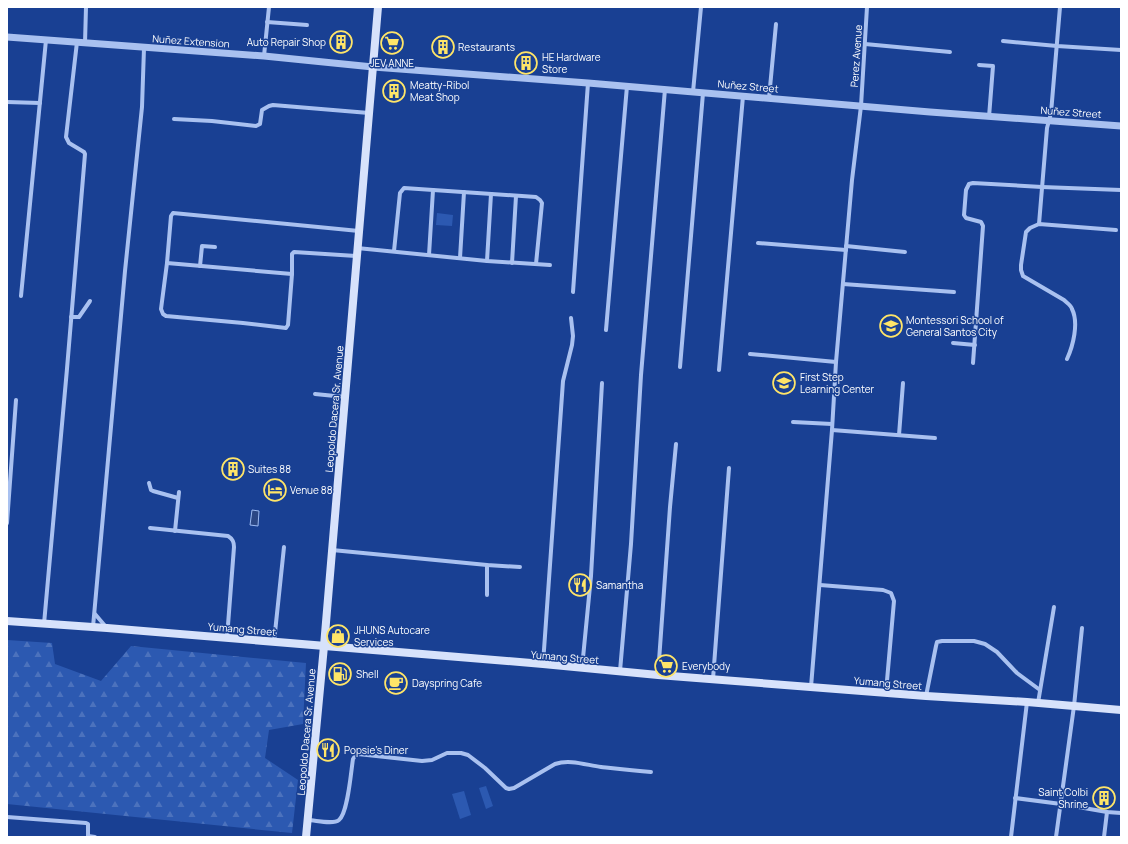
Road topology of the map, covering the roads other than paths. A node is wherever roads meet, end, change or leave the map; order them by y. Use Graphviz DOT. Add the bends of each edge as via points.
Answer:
graph roads {
  1 [pos="86,7"];
  2 [pos="269,7"];
  3 [pos="378,7"];
  4 [pos="701,7"];
  5 [pos="867,7"];
  6 [pos="1060,7"];
  7 [pos="268,22"];
  8 [pos="776,24"];
  9 [pos="307,25"];
  10 [pos="7,37"];
  11 [pos="46,40"];
  12 [pos="77,42"];
  13 [pos="1003,42"];
  14 [pos="85,43"];
  15 [pos="865,44"];
  16 [pos="1057,46"];
  17 [pos="144,48"];
  18 [pos="1121,50"];
  19 [pos="950,52"];
  20 [pos="264,56"];
  21 [pos="979,65"];
  22 [pos="373,67"];
  23 [pos="588,83"];
  24 [pos="627,86"];
  25 [pos="664,89"];
  26 [pos="694,92"];
  27 [pos="703,93"];
  28 [pos="743,96"];
  29 [pos="769,98"];
  30 [pos="7,102"];
  31 [pos="40,103"];
  32 [pos="861,106"];
  33 [pos="369,113"];
  34 [pos="989,117"];
  35 [pos="174,119"];
  36 [pos="1049,120"];
  37 [pos="1121,126"];
  38 [pos="1042,187"];
  39 [pos="433,190"];
  40 [pos="1121,190"];
  41 [pos="464,192"];
  42 [pos="491,194"];
  43 [pos="516,196"];
  44 [pos="1039,224"];
  45 [pos="1116,230"];
  46 [pos="359,231"];
  47 [pos="758,243"];
  48 [pos="215,247"];
  49 [pos="357,248"];
  50 [pos="846,248"];
  51 [pos="394,251"];
  52 [pos="905,252"];
  53 [pos="429,255"];
  54 [pos="356,256"];
  55 [pos="460,258"];
  56 [pos="487,261"];
  57 [pos="167,263"];
  58 [pos="512,263"];
  59 [pos="536,264"];
  60 [pos="550,265"];
  61 [pos="200,266"];
  62 [pos="292,274"];
  63 [pos="843,284"];
  64 [pos="572,292"];
  65 [pos="954,292"];
  66 [pos="20,296"];
  67 [pos="90,301"];
  68 [pos="71,317"];
  69 [pos="571,318"];
  70 [pos="606,330"];
  71 [pos="953,343"];
  72 [pos="975,345"];
  73 [pos="750,354"];
  74 [pos="1067,359"];
  75 [pos="836,362"];
  76 [pos="973,363"];
  77 [pos="680,367"];
  78 [pos="719,370"];
  79 [pos="602,383"];
  80 [pos="903,383"];
  81 [pos="315,394"];
  82 [pos="345,397"];
  83 [pos="16,400"];
  84 [pos="793,422"];
  85 [pos="832,424"];
  86 [pos="832,430"];
  87 [pos="899,435"];
  88 [pos="935,438"];
  89 [pos="676,444"];
  90 [pos="729,468"];
  91 [pos="149,483"];
  92 [pos="179,492"];
  93 [pos="178,498"];
  94 [pos="7,523"];
  95 [pos="150,528"];
  96 [pos="175,531"];
  97 [pos="284,547"];
  98 [pos="332,550"];
  99 [pos="486,565"];
  100 [pos="520,567"];
  101 [pos="820,585"];
  102 [pos="487,595"];
  103 [pos="1054,607"];
  104 [pos="94,614"];
  105 [pos="7,621"];
  106 [pos="44,624"];
  107 [pos="93,627"];
  108 [pos="107,628"];
  109 [pos="1082,628"];
  110 [pos="226,638"];
  111 [pos="274,642"];
  112 [pos="324,646"];
  113 [pos="543,664"];
  114 [pos="582,668"];
  115 [pos="620,672"];
  116 [pos="658,675"];
  117 [pos="713,680"];
  118 [pos="811,687"];
  119 [pos="1040,690"];
  120 [pos="886,692"];
  121 [pos="926,696"];
  122 [pos="1027,702"];
  123 [pos="1038,703"];
  124 [pos="1074,706"];
  125 [pos="1121,710"];
  126 [pos="651,772"];
  127 [pos="1015,798"];
  128 [pos="1061,804"];
  129 [pos="1107,812"];
  130 [pos="1121,813"];
  131 [pos="7,817"];
  132 [pos="308,820"];
  133 [pos="88,837"];
  134 [pos="95,837"];
  135 [pos="306,837"];
  136 [pos="1011,837"];
  137 [pos="1056,837"];
  138 [pos="1104,837"];
  1 -- 14 [label="street"];
  2 -- 7 [label="street"];
  3 -- 22 [label="main road, Leopoldo Dacera Sr. Avenue"];
  4 -- 26 [label="street"];
  5 -- 15 [label="street, Perez Avenue"];
  6 -- 16 [label="street"];
  7 -- 9 [label="street"];
  7 -- 20 [label="street"];
  8 -- 29 [label="street"];
  10 -- 11 [label="street, Nuñez Extension"];
  11 -- 12 [label="street, Nuñez Extension"];
  11 -- 31 [label="street"];
  12 -- 14 [label="street, Nuñez Extension"];
  12 -- 68 [label="street" via="66,137 69,143 85,154"];
  13 -- 16 [label="street"];
  14 -- 17 [label="street, Nuñez Extension"];
  15 -- 19 [label="street"];
  15 -- 32 [label="street, Perez Avenue"];
  16 -- 18 [label="street"];
  16 -- 36 [label="street"];
  17 -- 20 [label="street, Nuñez Extension"];
  17 -- 104 [label="street" via="142,107"];
  20 -- 22 [label="street, Nuñez Extension"];
  21 -- 34 [label="street" via="993,66"];
  22 -- 23 [label="street, Nuñez Street"];
  22 -- 33 [label="main road, Leopoldo Dacera Sr. Avenue"];
  23 -- 24 [label="street, Nuñez Street"];
  23 -- 64 [label="street"];
  24 -- 25 [label="street, Nuñez Street"];
  24 -- 70 [label="street"];
  25 -- 26 [label="street, Nuñez Street"];
  25 -- 115 [label="street"];
  26 -- 27 [label="street, Nuñez Street"];
  27 -- 28 [label="street, Nuñez Street"];
  27 -- 77 [label="street"];
  28 -- 29 [label="street, Nuñez Street"];
  28 -- 78 [label="street"];
  29 -- 32 [label="street, Nuñez Street"];
  30 -- 31 [label="street"];
  31 -- 66 [label="street"];
  32 -- 34 [label="street, Nuñez Street"];
  32 -- 50 [label="street, Perez Avenue"];
  33 -- 35 [label="street" via="273,105 262,110 260,124 256,126"];
  33 -- 46 [label="main road, Leopoldo Dacera Sr. Avenue"];
  34 -- 36 [label="street, Nuñez Street"];
  36 -- 37 [label="street, Nuñez Street"];
  36 -- 38 [label="street"];
  38 -- 40 [label="street"];
  38 -- 44 [label="street"];
  38 -- 72 [label="street" via="973,183 967,187 964,215 966,218 981,222 983,226"];
  39 -- 41 [label="street"];
  39 -- 51 [label="street" via="407,188 400,193"];
  39 -- 53 [label="street"];
  41 -- 42 [label="street"];
  41 -- 55 [label="street"];
  42 -- 43 [label="street"];
  42 -- 56 [label="street"];
  43 -- 58 [label="street"];
  43 -- 59 [label="street" via="536,197 542,203"];
  44 -- 45 [label="street"];
  44 -- 74 [label="street" via="1026,232 1021,270 1023,276 1064,300 1072,309 1075,323 1074,338"];
  46 -- 49 [label="main road, Leopoldo Dacera Sr. Avenue"];
  46 -- 57 [label="street" via="174,213 171,216"];
  47 -- 50 [label="street"];
  48 -- 61 [label="street" via="202,246"];
  49 -- 51 [label="street"];
  49 -- 54 [label="main road, Leopoldo Dacera Sr. Avenue"];
  50 -- 52 [label="street"];
  50 -- 63 [label="street, Perez Avenue"];
  51 -- 53 [label="street"];
  53 -- 55 [label="street"];
  54 -- 62 [label="street" via="294,252"];
  54 -- 82 [label="main road, Leopoldo Dacera Sr. Avenue"];
  55 -- 56 [label="street"];
  56 -- 58 [label="street"];
  57 -- 61 [label="street"];
  57 -- 62 [label="street" via="161,309 166,316 286,328"];
  58 -- 59 [label="street"];
  59 -- 60 [label="street"];
  61 -- 62 [label="street"];
  63 -- 65 [label="street"];
  63 -- 75 [label="street, Perez Avenue"];
  67 -- 68 [label="street" via="79,317"];
  68 -- 106 [label="street"];
  69 -- 113 [label="street" via="573,336 563,381"];
  71 -- 72 [label="street"];
  72 -- 76 [label="street"];
  73 -- 75 [label="street"];
  75 -- 85 [label="street, Perez Avenue"];
  79 -- 114 [label="street" via="591,576"];
  80 -- 87 [label="street"];
  81 -- 82 [label="street"];
  82 -- 98 [label="main road, Leopoldo Dacera Sr. Avenue"];
  83 -- 94 [label="street"];
  84 -- 85 [label="street"];
  85 -- 86 [label="street, Perez Avenue"];
  86 -- 87 [label="street"];
  86 -- 101 [label="street, Perez Avenue"];
  87 -- 88 [label="street"];
  89 -- 116 [label="street"];
  90 -- 117 [label="street"];
  91 -- 93 [label="street" via="153,492"];
  92 -- 93 [label="street"];
  93 -- 96 [label="street"];
  95 -- 96 [label="street"];
  96 -- 110 [label="street" via="232,538 234,543"];
  97 -- 111 [label="street"];
  98 -- 99 [label="street"];
  98 -- 112 [label="main road, Leopoldo Dacera Sr. Avenue"];
  99 -- 100 [label="street"];
  99 -- 102 [label="street"];
  101 -- 118 [label="street, Perez Avenue"];
  101 -- 120 [label="street" via="883,590 891,593 894,601"];
  103 -- 119 [label="street"];
  104 -- 107 [label="street"];
  104 -- 108 [label="street"];
  105 -- 106 [label="main road, Yumang Street"];
  106 -- 107 [label="main road, Yumang Street"];
  107 -- 108 [label="main road, Yumang Street"];
  108 -- 110 [label="main road, Yumang Street"];
  109 -- 124 [label="street"];
  110 -- 111 [label="main road, Yumang Street"];
  111 -- 112 [label="main road, Yumang Street"];
  112 -- 113 [label="main road, Yumang Street"];
  112 -- 132 [label="main road, Leopoldo Dacera Sr. Avenue"];
  113 -- 114 [label="main road, Yumang Street"];
  114 -- 115 [label="main road, Yumang Street"];
  115 -- 116 [label="main road, Yumang Street"];
  116 -- 117 [label="main road, Yumang Street"];
  117 -- 118 [label="main road, Yumang Street"];
  118 -- 120 [label="main road, Yumang Street"];
  119 -- 121 [label="street" via="985,644 974,640 942,641 937,642"];
  119 -- 123 [label="street"];
  120 -- 121 [label="main road, Yumang Street"];
  121 -- 122 [label="main road, Yumang Street"];
  122 -- 123 [label="main road, Yumang Street"];
  122 -- 127 [label="street"];
  123 -- 124 [label="main road, Yumang Street"];
  124 -- 125 [label="main road, Yumang Street"];
  124 -- 128 [label="street"];
  126 -- 132 [label="street" via="560,762 510,789 504,787 468,755 461,753 447,753 432,760 422,761 358,754 353,759 346,805 339,820"];
  127 -- 128 [label="street"];
  127 -- 136 [label="street"];
  128 -- 129 [label="street"];
  128 -- 137 [label="street"];
  129 -- 130 [label="street"];
  129 -- 138 [label="street"];
  131 -- 133 [label="street" via="86,823 89,827"];
  132 -- 135 [label="main road, Leopoldo Dacera Sr. Avenue"];
  133 -- 134 [label="street"];
}
